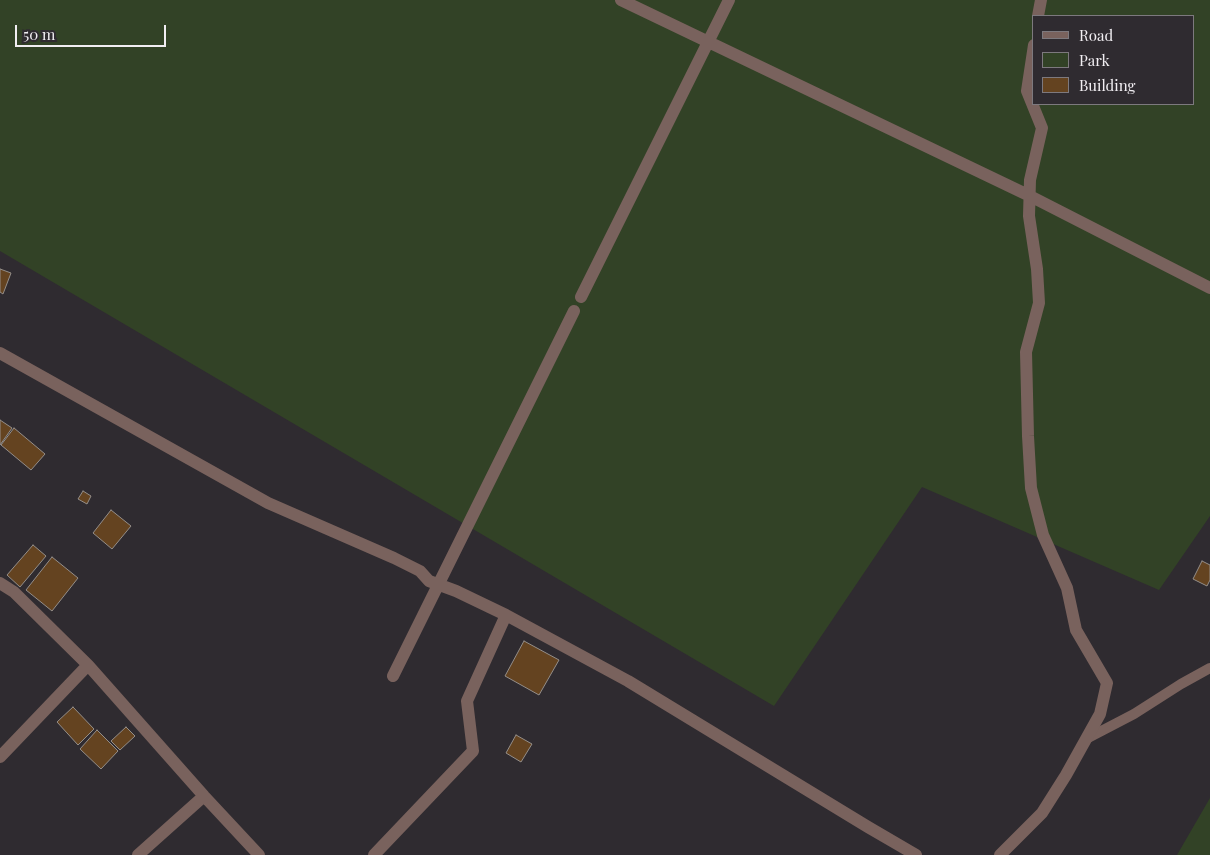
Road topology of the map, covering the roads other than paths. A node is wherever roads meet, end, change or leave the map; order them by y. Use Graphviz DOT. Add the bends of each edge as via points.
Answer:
graph roads {
  1 [pos="621,0"];
  2 [pos="729,0"];
  3 [pos="1041,0"];
  4 [pos="1038,15"];
  5 [pos="708,42"];
  6 [pos="1032,58"];
  7 [pos="1032,103"];
  8 [pos="1033,105"];
  9 [pos="1030,196"];
  10 [pos="1210,288"];
  11 [pos="581,298"];
  12 [pos="574,311"];
  13 [pos="0,353"];
  14 [pos="0,583"];
  15 [pos="438,585"];
  16 [pos="14,592"];
  17 [pos="0,594"];
  18 [pos="506,615"];
  19 [pos="88,665"];
  20 [pos="1210,668"];
  21 [pos="393,676"];
  22 [pos="1086,739"];
  23 [pos="0,757"];
  24 [pos="204,796"];
  25 [pos="138,855"];
  26 [pos="259,855"];
  27 [pos="374,855"];
  28 [pos="916,855"];
  29 [pos="1000,855"];
  1 -- 5 [label="street"];
  2 -- 5 [label="street"];
  3 -- 4 [label="street"];
  5 -- 9 [label="street"];
  5 -- 11 [label="street"];
  6 -- 7 [label="street" via="1027,91"];
  8 -- 9 [label="street" via="1042,128 1030,180"];
  9 -- 10 [label="street"];
  9 -- 22 [label="street" via="1029,216 1039,303 1026,352 1031,488 1043,535 1067,588 1076,630 1106,683 1100,714"];
  12 -- 15 [label="street"];
  13 -- 15 [label="street" via="268,503 394,558 420,571"];
  14 -- 16 [label="street"];
  15 -- 18 [label="street"];
  15 -- 21 [label="street"];
  16 -- 17 [label="street"];
  16 -- 19 [label="street"];
  18 -- 27 [label="street" via="467,702 473,750"];
  18 -- 28 [label="street" via="628,681"];
  19 -- 23 [label="street"];
  19 -- 24 [label="street"];
  20 -- 22 [label="lane"];
  22 -- 29 [label="street" via="1042,813"];
  24 -- 25 [label="street"];
  24 -- 26 [label="street"];
}
